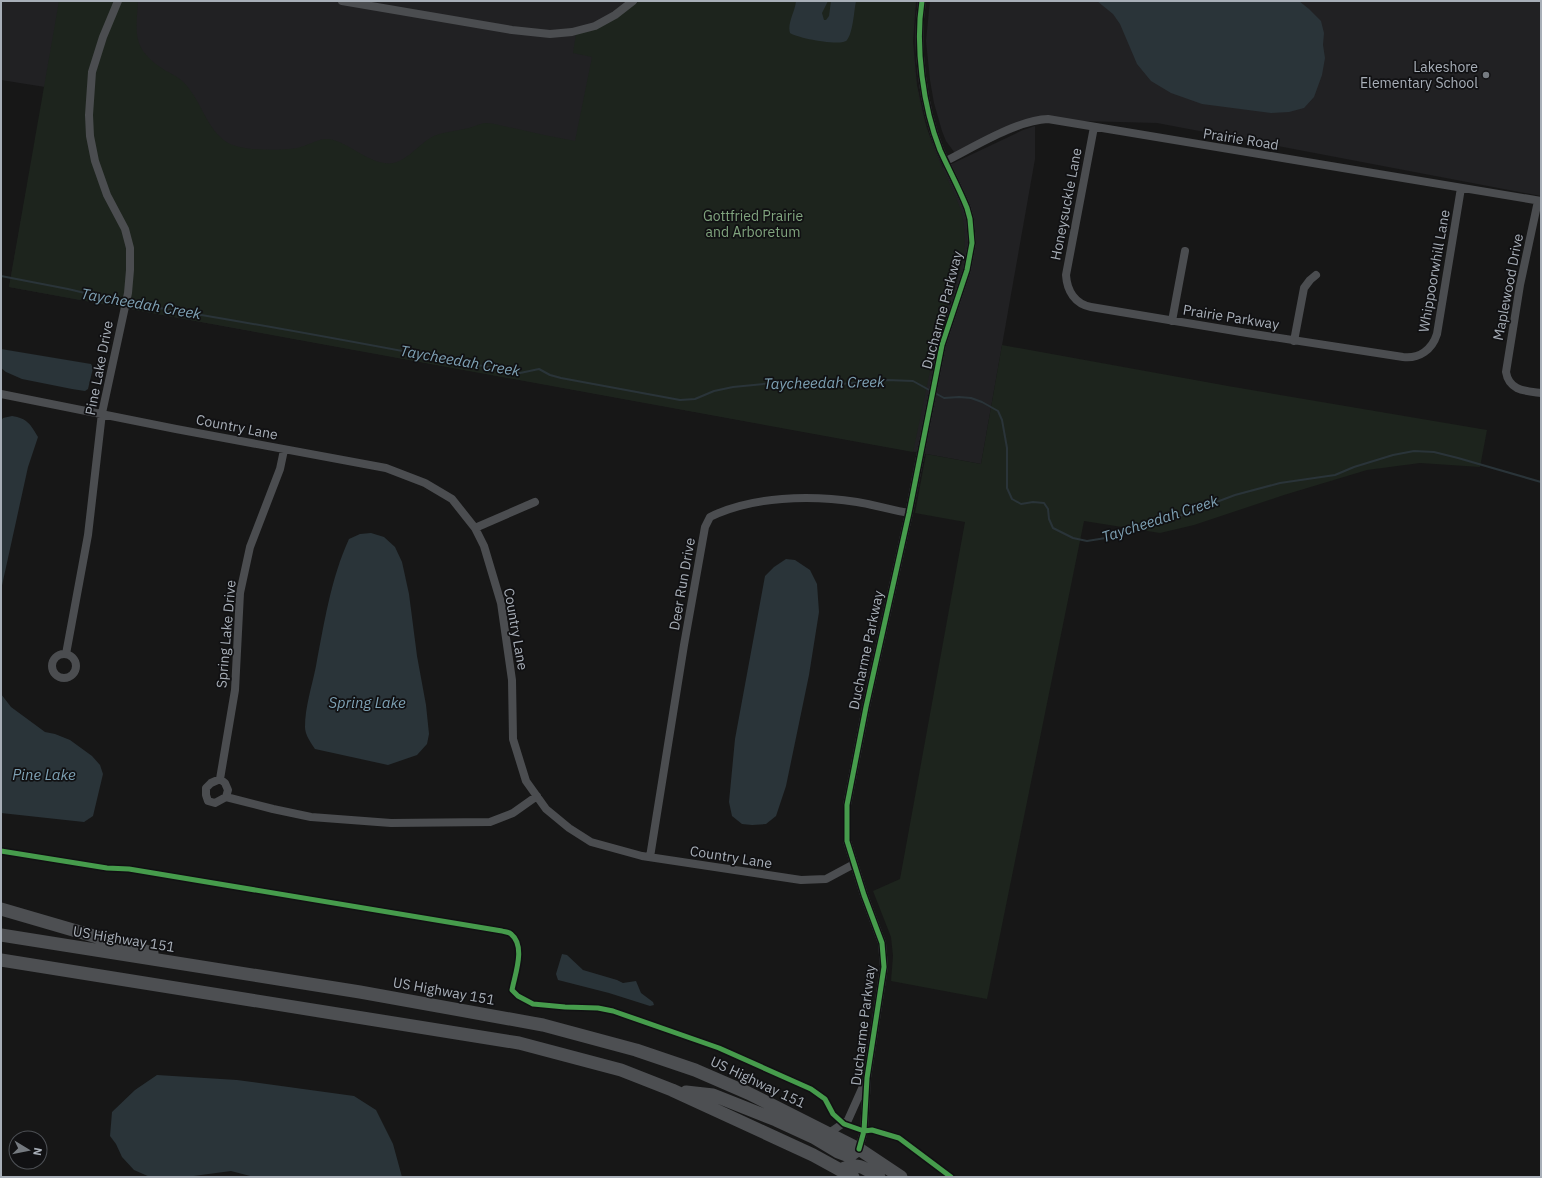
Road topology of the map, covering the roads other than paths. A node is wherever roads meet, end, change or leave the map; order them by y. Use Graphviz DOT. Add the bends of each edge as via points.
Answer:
graph roads {
  1 [pos="118,1"];
  2 [pos="342,1"];
  3 [pos="633,1"];
  4 [pos="922,1"];
  5 [pos="1094,127"];
  6 [pos="946,161"];
  7 [pos="1461,188"];
  8 [pos="1540,201"];
  9 [pos="1185,251"];
  10 [pos="1316,275"];
  11 [pos="1068,286"];
  12 [pos="1172,321"];
  13 [pos="1294,341"];
  14 [pos="1400,357"];
  15 [pos="1541,393"];
  16 [pos="1,394"];
  17 [pos="102,413"];
  18 [pos="284,450"];
  19 [pos="535,502"];
  20 [pos="909,513"];
  21 [pos="475,528"];
  22 [pos="66,654"];
  23 [pos="220,779"];
  24 [pos="537,796"];
  25 [pos="226,797"];
  26 [pos="650,857"];
  27 [pos="854,864"];
  28 [pos="1,909"];
  29 [pos="1,935"];
  30 [pos="1,960"];
  31 [pos="1,968"];
  32 [pos="216,970"];
  33 [pos="94,975"];
  34 [pos="867,1078"];
  35 [pos="672,1090"];
  36 [pos="829,1133"];
  37 [pos="860,1149"];
  38 [pos="839,1173"];
  39 [pos="853,1177"];
  40 [pos="879,1177"];
  41 [pos="901,1177"];
  1 -- 17 [label="street, Pine Lake Drive" via="92,72 89,115 92,148 97,167 107,195 125,229 130,270"];
  2 -- 3 [label="street" via="512,30 550,34 594,26 615,15"];
  4 -- 6 [label="street, Ducharme Parkway" via="920,43 924,83 932,123"];
  5 -- 6 [label="street, Prairie Road" via="1048,119 1031,121"];
  5 -- 7 [label="street, Prairie Road"];
  5 -- 11 [label="street, Honeysuckle Lane" via="1067,272"];
  6 -- 20 [label="street, Ducharme Parkway" via="968,208 972,244 967,270 949,322 934,383"];
  7 -- 8 [label="street, Prairie Road"];
  7 -- 14 [label="street, Whippoorwhill Lane" via="1436,338 1429,349 1420,355"];
  8 -- 15 [label="street, Maplewood Drive" via="1506,369 1510,382 1516,388"];
  9 -- 12 [label="street"];
  10 -- 13 [label="street" via="1304,288"];
  11 -- 12 [label="street, Prairie Parkway" via="1075,299 1087,306"];
  12 -- 13 [label="street, Prairie Parkway"];
  13 -- 14 [label="street, Prairie Parkway"];
  16 -- 17 [label="street, Country Lane"];
  17 -- 18 [label="street, Country Lane"];
  17 -- 22 [label="street, Pine Lake Drive" via="88,535"];
  18 -- 21 [label="street, Country Lane" via="386,468 425,483 452,499"];
  18 -- 23 [label="street, Spring Lake Drive" via="280,469 250,547 240,593 235,690"];
  19 -- 21 [label="street"];
  20 -- 26 [label="street, Deer Run Drive" via="858,502 818,499 751,502 710,517 705,527"];
  20 -- 27 [label="street, Ducharme Parkway" via="847,805 847,841"];
  21 -- 24 [label="street, Country Lane" via="484,546 501,603 512,680 513,739 526,781"];
  23 -- 25 [label="street" via="228,790"];
  23 -- 25 [label="street" via="210,783 206,788 206,796 208,801 215,803"];
  24 -- 25 [label="street" via="513,812 490,822 392,824 311,817"];
  24 -- 26 [label="street, Country Lane" via="546,809 591,842"];
  26 -- 27 [label="street, Country Lane" via="801,880 826,879"];
  27 -- 34 [label="street, Ducharme Parkway" via="882,943 884,967"];
  28 -- 32 [label="main road"];
  29 -- 32 [label="main road, US Highway 151"];
  30 -- 33 [label="main road"];
  31 -- 33 [label="main road"];
  32 -- 36 [label="main road, US Highway 151" via="360,992 543,1025 636,1050 695,1070"];
  33 -- 35 [label="main road" via="519,1043 621,1070"];
  34 -- 36 [label="street, Ducharme Parkway" via="848,1120"];
  34 -- 37 [label="street, Ducharme Parkway" via="864,1131"];
  35 -- 37 [label="main road" via="712,1095 776,1120 846,1155"];
  35 -- 38 [label="main road" via="813,1155"];
  36 -- 37 [label="main road, US Highway 151"];
  37 -- 41 [label="main road, US Highway 151"];
  38 -- 39 [label="main road"];
  38 -- 40 [label="main road" via="854,1165"];
}
